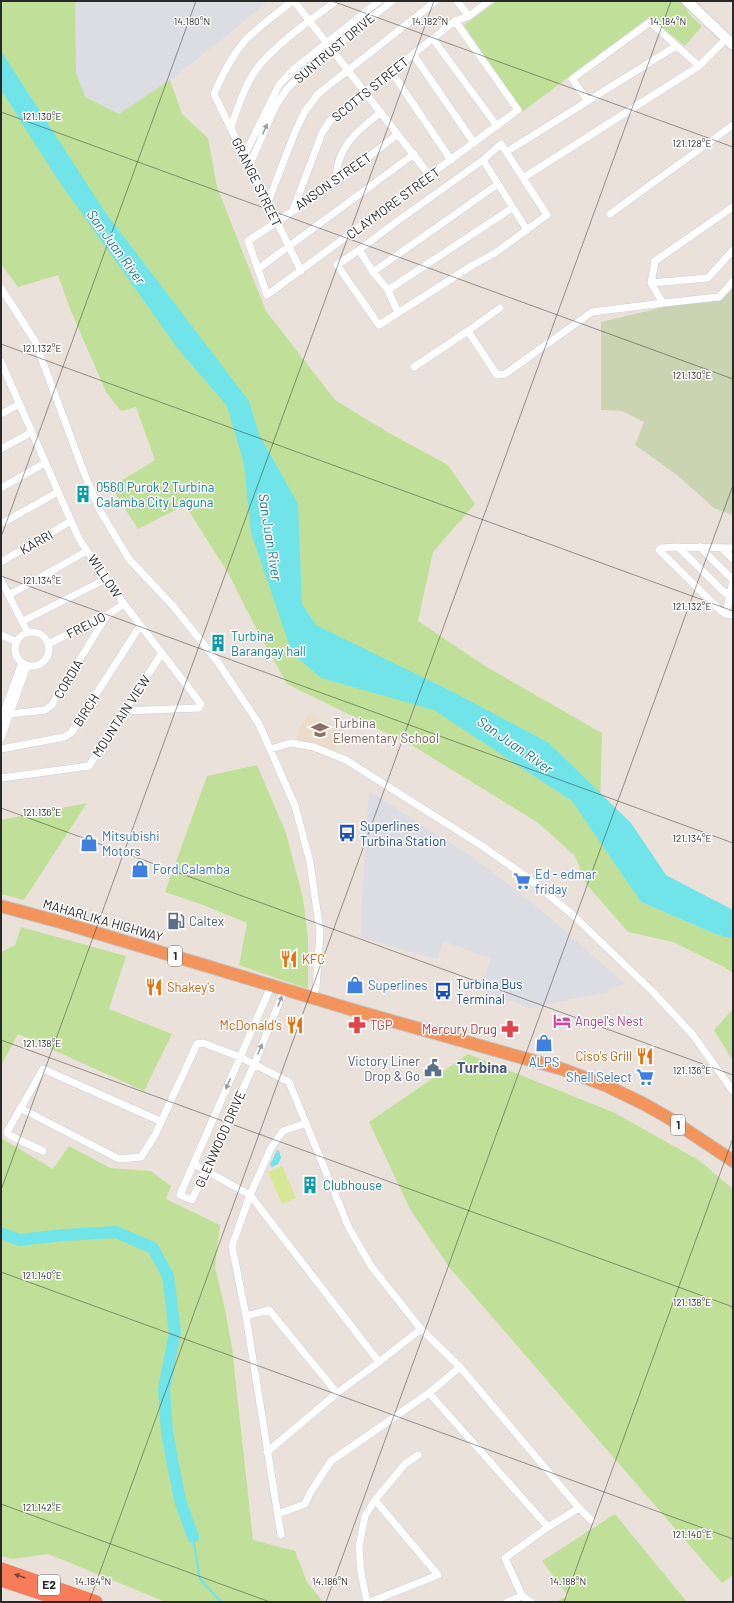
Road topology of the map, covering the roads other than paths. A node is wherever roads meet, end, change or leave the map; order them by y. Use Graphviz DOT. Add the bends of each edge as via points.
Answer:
graph roads {
  1 [pos="293,1"];
  2 [pos="336,1"];
  3 [pos="379,1"];
  4 [pos="392,1"];
  5 [pos="436,1"];
  6 [pos="457,1"];
  7 [pos="489,1"];
  8 [pos="687,1"];
  9 [pos="469,16"];
  10 [pos="310,21"];
  11 [pos="455,21"];
  12 [pos="433,39"];
  13 [pos="327,42"];
  14 [pos="730,42"];
  15 [pos="676,46"];
  16 [pos="332,48"];
  17 [pos="413,54"];
  18 [pos="699,66"];
  19 [pos="348,70"];
  20 [pos="391,72"];
  21 [pos="366,92"];
  22 [pos="588,101"];
  23 [pos="381,112"];
  24 [pos="733,125"];
  25 [pos="231,126"];
  26 [pos="497,126"];
  27 [pos="398,134"];
  28 [pos="474,143"];
  29 [pos="506,152"];
  30 [pos="245,154"];
  31 [pos="414,154"];
  32 [pos="451,160"];
  33 [pos="483,160"];
  34 [pos="250,164"];
  35 [pos="430,176"];
  36 [pos="523,178"];
  37 [pos="336,182"];
  38 [pos="498,184"];
  39 [pos="268,202"];
  40 [pos="733,207"];
  41 [pos="512,208"];
  42 [pos="293,210"];
  43 [pos="610,214"];
  44 [pos="276,221"];
  45 [pos="527,230"];
  46 [pos="288,247"];
  47 [pos="359,250"];
  48 [pos="733,250"];
  49 [pos="258,270"];
  50 [pos="301,271"];
  51 [pos="373,272"];
  52 [pos="733,281"];
  53 [pos="651,283"];
  54 [pos="1,288"];
  55 [pos="388,290"];
  56 [pos="663,303"];
  57 [pos="500,308"];
  58 [pos="398,313"];
  59 [pos="468,330"];
  60 [pos="1,362"];
  61 [pos="414,367"];
  62 [pos="4,374"];
  63 [pos="20,404"];
  64 [pos="1,414"];
  65 [pos="32,432"];
  66 [pos="1,449"];
  67 [pos="45,463"];
  68 [pos="1,488"];
  69 [pos="58,492"];
  70 [pos="71,521"];
  71 [pos="1,524"];
  72 [pos="678,547"];
  73 [pos="700,547"];
  74 [pos="721,548"];
  75 [pos="733,548"];
  76 [pos="87,551"];
  77 [pos="733,559"];
  78 [pos="1,562"];
  79 [pos="106,579"];
  80 [pos="1,580"];
  81 [pos="9,595"];
  82 [pos="730,595"];
  83 [pos="124,604"];
  84 [pos="729,614"];
  85 [pos="107,615"];
  86 [pos="23,621"];
  87 [pos="140,626"];
  88 [pos="28,633"];
  89 [pos="1,635"];
  90 [pos="17,642"];
  91 [pos="48,644"];
  92 [pos="162,652"];
  93 [pos="25,665"];
  94 [pos="124,711"];
  95 [pos="10,714"];
  96 [pos="1,720"];
  97 [pos="1,738"];
  98 [pos="1,749"];
  99 [pos="270,749"];
  100 [pos="1,778"];
  101 [pos="1,906"];
  102 [pos="272,984"];
  103 [pos="285,988"];
  104 [pos="313,997"];
  105 [pos="240,1057"];
  106 [pos="254,1065"];
  107 [pos="733,1091"];
  108 [pos="20,1108"];
  109 [pos="160,1121"];
  110 [pos="306,1123"];
  111 [pos="43,1151"];
  112 [pos="733,1161"];
  113 [pos="194,1164"];
  114 [pos="206,1172"];
  115 [pos="250,1195"];
  116 [pos="246,1316"];
  117 [pos="421,1329"];
  118 [pos="379,1362"];
  119 [pos="460,1367"];
  120 [pos="337,1393"];
  121 [pos="429,1393"];
  122 [pos="267,1452"];
  123 [pos="418,1455"];
  124 [pos="375,1500"];
  125 [pos="579,1508"];
  126 [pos="278,1514"];
  127 [pos="591,1520"];
  128 [pos="548,1527"];
  129 [pos="281,1535"];
  130 [pos="1,1569"];
  131 [pos="1,1580"];
  132 [pos="522,1596"];
  133 [pos="67,1602"];
  134 [pos="96,1602"];
  135 [pos="369,1602"];
  136 [pos="507,1602"];
  137 [pos="531,1602"];
  1 -- 10 [label="street"];
  1 -- 25 [label="street, GRANGE STREET" via="244,42 223,72 214,94"];
  2 -- 10 [label="street"];
  3 -- 13 [label="street, SUNTRUST DRIVE"];
  4 -- 16 [label="street, SUNTRUST DRIVE"];
  5 -- 19 [label="street"];
  6 -- 9 [label="street"];
  7 -- 9 [label="street, SCOTTS STREET"];
  8 -- 14 [label="main road"];
  9 -- 11 [label="street, SCOTTS STREET"];
  10 -- 13 [label="street"];
  10 -- 25 [label="street" via="276,49 258,68 246,88"];
  11 -- 12 [label="street, SCOTTS STREET"];
  11 -- 26 [label="street, CLAYMORE STREET" via="518,110"];
  12 -- 17 [label="street, SCOTTS STREET"];
  12 -- 26 [label="street"];
  13 -- 16 [label="street"];
  13 -- 30 [label="street, SUNTRUST DRIVE" via="279,85"];
  14 -- 18 [label="street"];
  15 -- 18 [label="street"];
  15 -- 22 [label="street"];
  15 -- 22 [label="street" via="650,22 572,79"];
  16 -- 19 [label="street"];
  34 -- 16 [label="street, SUNTRUST DRIVE, one-way" via="275,106 286,90"];
  17 -- 20 [label="street, SCOTTS STREET"];
  17 -- 28 [label="street"];
  18 -- 36 [label="street"];
  19 -- 21 [label="street"];
  19 -- 39 [label="street" via="319,93 305,111"];
  20 -- 21 [label="street, SCOTTS STREET"];
  20 -- 32 [label="street"];
  21 -- 23 [label="street"];
  21 -- 42 [label="street, SCOTTS STREET" via="331,119 322,134"];
  22 -- 29 [label="street"];
  23 -- 27 [label="street"];
  23 -- 37 [label="street" via="352,136 336,168"];
  24 -- 43 [label="street"];
  25 -- 30 [label="street, GRANGE STREET"];
  26 -- 28 [label="street, CLAYMORE STREET"];
  27 -- 31 [label="street"];
  27 -- 37 [label="street, ANSON STREET"];
  28 -- 32 [label="street, CLAYMORE STREET"];
  29 -- 33 [label="street" via="501,144"];
  29 -- 36 [label="street"];
  30 -- 34 [label="street, GRANGE STREET"];
  31 -- 35 [label="street"];
  31 -- 46 [label="street"];
  32 -- 35 [label="street, CLAYMORE STREET"];
  33 -- 38 [label="street"];
  33 -- 47 [label="street"];
  34 -- 39 [label="street, GRANGE STREET"];
  35 -- 50 [label="street, CLAYMORE STREET"];
  36 -- 45 [label="street" via="547,215"];
  37 -- 42 [label="street, ANSON STREET"];
  38 -- 41 [label="street"];
  38 -- 51 [label="street"];
  39 -- 44 [label="street, GRANGE STREET"];
  40 -- 53 [label="street" via="655,260"];
  41 -- 45 [label="street"];
  41 -- 55 [label="street"];
  42 -- 44 [label="street, ANSON STREET"];
  44 -- 46 [label="street, GRANGE STREET"];
  44 -- 49 [label="street, ANSON STREET" via="248,241"];
  45 -- 58 [label="street" via="495,253"];
  46 -- 49 [label="street"];
  46 -- 50 [label="street, GRANGE STREET"];
  47 -- 51 [label="street"];
  47 -- 58 [label="street" via="337,265 379,325"];
  48 -- 53 [label="street" via="708,278"];
  49 -- 50 [label="street, CLAYMORE STREET" via="267,295"];
  51 -- 55 [label="street"];
  52 -- 56 [label="street" via="719,297"];
  53 -- 56 [label="street"];
  54 -- 99 [label="street" via="35,341 99,509 129,559 173,606 217,662 259,724"];
  55 -- 58 [label="street"];
  56 -- 59 [label="street" via="592,312 505,374 497,374"];
  57 -- 59 [label="street"];
  59 -- 61 [label="street"];
  60 -- 62 [label="street, WILLOW"];
  62 -- 63 [label="street, WILLOW"];
  63 -- 64 [label="street"];
  63 -- 65 [label="street, WILLOW"];
  65 -- 66 [label="street"];
  65 -- 67 [label="street, WILLOW"];
  67 -- 68 [label="street"];
  67 -- 69 [label="street, WILLOW"];
  69 -- 70 [label="street, WILLOW"];
  69 -- 71 [label="street"];
  70 -- 76 [label="street, WILLOW"];
  70 -- 78 [label="street, KARRI"];
  72 -- 73 [label="street"];
  72 -- 82 [label="street"];
  72 -- 84 [label="street" via="659,550 683,575"];
  73 -- 74 [label="street"];
  73 -- 82 [label="street" via="733,580"];
  74 -- 75 [label="street"];
  74 -- 77 [label="street"];
  76 -- 79 [label="street, WILLOW"];
  76 -- 81 [label="street"];
  79 -- 83 [label="street, WILLOW"];
  79 -- 86 [label="street"];
  80 -- 81 [label="street"];
  81 -- 86 [label="street"];
  82 -- 84 [label="street"];
  83 -- 85 [label="street, FREIJO"];
  83 -- 87 [label="street, WILLOW"];
  85 -- 91 [label="street, FREIJO"];
  85 -- 95 [label="street, CORDIA" via="52,704 45,710"];
  86 -- 88 [label="street"];
  87 -- 92 [label="street, WILLOW"];
  87 -- 98 [label="street, BIRCH" via="71,733 64,737"];
  88 -- 90 [label="street"];
  88 -- 91 [label="street" via="38,634"];
  89 -- 90 [label="street"];
  90 -- 93 [label="street" via="16,656"];
  91 -- 93 [label="street" via="48,654 42,663"];
  92 -- 94 [label="street, MOUNTAIN VIEW"];
  92 -- 94 [label="street, WILLOW" via="201,704 198,708"];
  93 -- 95 [label="street"];
  93 -- 96 [label="street"];
  94 -- 100 [label="street, MOUNTAIN VIEW" via="89,766"];
  95 -- 97 [label="street"];
  99 -- 104 [label="street" via="295,806 310,862 320,932 316,988"];
  99 -- 107 [label="street" via="291,743 314,747 346,760 528,878 573,915 653,992 693,1035"];
  101 -- 102 [label="highway, MAHARLIKA HIGHWAY / 1"];
  102 -- 103 [label="highway, MAHARLIKA HIGHWAY / 1"];
  102 -- 105 [label="street, GLENWOOD DRIVE"];
  103 -- 104 [label="highway, MAHARLIKA HIGHWAY / 1"];
  106 -- 103 [label="street, GLENWOOD DRIVE, one-way"];
  104 -- 112 [label="highway, MAHARLIKA HIGHWAY / 1" via="531,1060 593,1081 667,1117"];
  105 -- 106 [label="street"];
  105 -- 109 [label="street" via="203,1043 197,1044"];
  105 -- 113 [label="street, GLENWOOD DRIVE, one-way"];
  106 -- 110 [label="street" via="289,1082"];
  106 -- 114 [label="street, GLENWOOD DRIVE"];
  108 -- 109 [label="street" via="44,1069"];
  108 -- 109 [label="street" via="119,1159 141,1157 155,1135"];
  108 -- 111 [label="street" via="7,1132 8,1135"];
  110 -- 115 [label="street" via="283,1130 271,1148"];
  110 -- 117 [label="street" via="349,1228 371,1266"];
  113 -- 114 [label="street"];
  113 -- 114 [label="street, GLENWOOD DRIVE" via="180,1195 192,1200"];
  114 -- 115 [label="street"];
  115 -- 116 [label="street" via="232,1246"];
  115 -- 118 [label="street"];
  116 -- 120 [label="street" via="269,1310"];
  116 -- 122 [label="street"];
  117 -- 118 [label="street"];
  117 -- 119 [label="street"];
  118 -- 120 [label="street"];
  119 -- 121 [label="street"];
  119 -- 125 [label="street"];
  120 -- 122 [label="street"];
  121 -- 126 [label="street" via="331,1461 305,1504"];
  121 -- 128 [label="street"];
  122 -- 126 [label="street"];
  123 -- 124 [label="street" via="405,1464"];
  124 -- 135 [label="street" via="365,1516 359,1547 361,1573"];
  124 -- 135 [label="street" via="438,1575"];
  125 -- 127 [label="street"];
  125 -- 128 [label="street"];
  126 -- 129 [label="street"];
  128 -- 132 [label="street" via="505,1558"];
  134 -- 130 [label="highway, E2, one-way"];
  131 -- 133 [label="highway, E2"];
  132 -- 136 [label="street"];
  132 -- 137 [label="street"];
}
